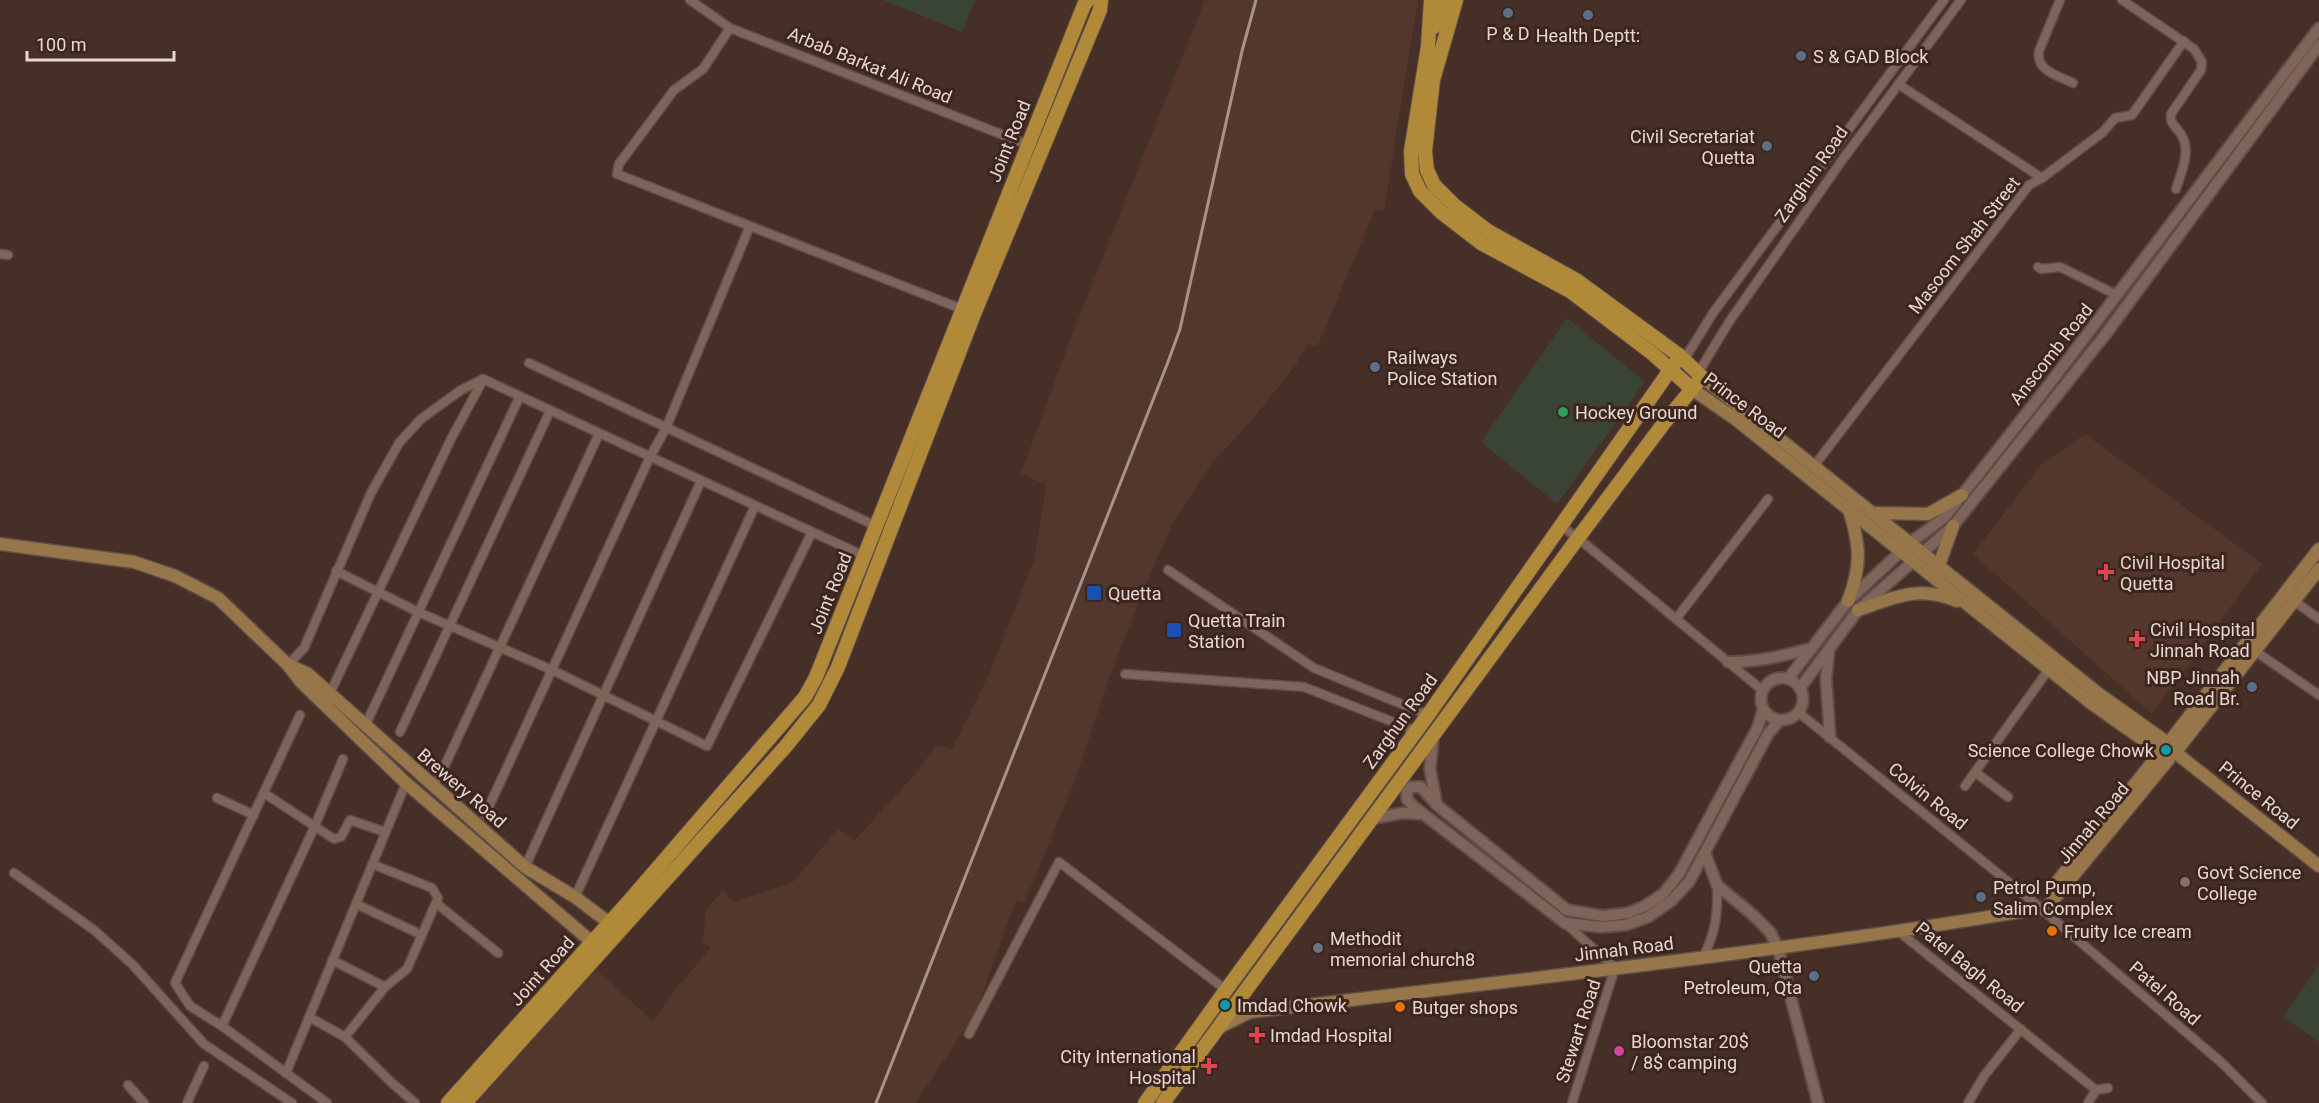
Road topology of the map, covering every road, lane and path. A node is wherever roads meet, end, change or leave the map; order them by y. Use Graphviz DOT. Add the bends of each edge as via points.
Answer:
graph roads {
  1 [pos="690,0"];
  2 [pos="1088,0"];
  3 [pos="1101,0"];
  4 [pos="1431,0"];
  5 [pos="1445,0"];
  6 [pos="1456,0"];
  7 [pos="1944,0"];
  8 [pos="1961,0"];
  9 [pos="2060,0"];
  10 [pos="2122,0"];
  11 [pos="730,28"];
  12 [pos="2318,31"];
  13 [pos="2184,42"];
  14 [pos="2316,45"];
  15 [pos="1434,47"];
  16 [pos="2073,83"];
  17 [pos="1898,84"];
  18 [pos="1027,144"];
  19 [pos="1043,150"];
  20 [pos="2042,178"];
  21 [pos="2176,189"];
  22 [pos="750,226"];
  23 [pos="2038,267"];
  24 [pos="2117,295"];
  25 [pos="962,309"];
  26 [pos="1682,358"];
  27 [pos="529,363"];
  28 [pos="1671,369"];
  29 [pos="1700,375"];
  30 [pos="483,379"];
  31 [pos="1692,389"];
  32 [pos="520,396"];
  33 [pos="550,411"];
  34 [pos="666,428"];
  35 [pos="599,434"];
  36 [pos="650,457"];
  37 [pos="1814,466"];
  38 [pos="701,481"];
  39 [pos="1962,495"];
  40 [pos="1768,499"];
  41 [pos="755,506"];
  42 [pos="1849,509"];
  43 [pos="1873,513"];
  44 [pos="876,526"];
  45 [pos="1561,526"];
  46 [pos="1953,526"];
  47 [pos="812,532"];
  48 [pos="1578,538"];
  49 [pos="0,544"];
  50 [pos="1907,546"];
  51 [pos="2319,549"];
  52 [pos="864,556"];
  53 [pos="1918,556"];
  54 [pos="1939,565"];
  55 [pos="2319,569"];
  56 [pos="1168,570"];
  57 [pos="336,571"];
  58 [pos="378,591"];
  59 [pos="2288,597"];
  60 [pos="1848,601"];
  61 [pos="1972,608"];
  62 [pos="1858,610"];
  63 [pos="418,612"];
  64 [pos="1676,619"];
  65 [pos="2319,619"];
  66 [pos="450,626"];
  67 [pos="2250,647"];
  68 [pos="498,648"];
  69 [pos="1812,648"];
  70 [pos="1829,650"];
  71 [pos="1728,662"];
  72 [pos="288,665"];
  73 [pos="2049,669"];
  74 [pos="552,670"];
  75 [pos="1125,674"];
  76 [pos="1788,679"];
  77 [pos="1800,688"];
  78 [pos="1762,690"];
  79 [pos="330,693"];
  80 [pos="604,695"];
  81 [pos="2319,695"];
  82 [pos="1763,710"];
  83 [pos="1798,712"];
  84 [pos="300,715"];
  85 [pos="1428,715"];
  86 [pos="657,720"];
  87 [pos="1780,720"];
  88 [pos="365,726"];
  89 [pos="1416,731"];
  90 [pos="400,732"];
  91 [pos="1830,738"];
  92 [pos="1432,739"];
  93 [pos="2168,750"];
  94 [pos="344,759"];
  95 [pos="1975,772"];
  96 [pos="439,778"];
  97 [pos="406,783"];
  98 [pos="1965,786"];
  99 [pos="264,793"];
  100 [pos="2008,797"];
  101 [pos="217,798"];
  102 [pos="1437,805"];
  103 [pos="1423,814"];
  104 [pos="254,815"];
  105 [pos="485,815"];
  106 [pos="1374,818"];
  107 [pos="314,828"];
  108 [pos="385,832"];
  109 [pos="1705,853"];
  110 [pos="372,864"];
  111 [pos="2319,866"];
  112 [pos="525,867"];
  113 [pos="14,873"];
  114 [pos="1717,885"];
  115 [pos="574,897"];
  116 [pos="436,903"];
  117 [pos="356,904"];
  118 [pos="2040,908"];
  119 [pos="1564,923"];
  120 [pos="614,926"];
  121 [pos="1898,931"];
  122 [pos="422,935"];
  123 [pos="597,946"];
  124 [pos="1778,948"];
  125 [pos="498,953"];
  126 [pos="1704,957"];
  127 [pos="332,960"];
  128 [pos="1615,968"];
  129 [pos="385,987"];
  130 [pos="1226,990"];
  131 [pos="309,1017"];
  132 [pos="222,1026"];
  133 [pos="1218,1028"];
  134 [pos="2021,1029"];
  135 [pos="969,1034"];
  136 [pos="345,1037"];
  137 [pos="204,1066"];
  138 [pos="286,1073"];
  139 [pos="128,1085"];
  140 [pos="2108,1088"];
  141 [pos="2096,1090"];
  142 [pos="277,1092"];
  143 [pos="144,1103"];
  144 [pos="187,1103"];
  145 [pos="273,1103"];
  146 [pos="292,1103"];
  147 [pos="327,1103"];
  148 [pos="416,1103"];
  149 [pos="448,1103"];
  150 [pos="465,1103"];
  151 [pos="1145,1103"];
  152 [pos="1164,1103"];
  153 [pos="1572,1103"];
  154 [pos="1818,1103"];
  155 [pos="1968,1103"];
  156 [pos="2088,1103"];
  157 [pos="2262,1103"];
  1 -- 11 [label="street, Arbab Barkat Ali Road"];
  2 -- 18 [label="main road, Joint Road"];
  3 -- 19 [label="main road, Joint Road"];
  4 -- 15 [label="main road"];
  5 -- 15 [label="main road"];
  6 -- 15 [label="main road"];
  7 -- 26 [label="street, Zarghun Road"];
  8 -- 17 [label="street, Zarghun Road"];
  9 -- 16 [label="street" via="2038,60 2041,67"];
  10 -- 13 [label="street"];
  11 -- 18 [label="street, Arbab Barkat Ali Road"];
  11 -- 22 [label="street" via="703,69 674,90 619,164 618,174"];
  12 -- 14 [label="street, Anscomb Road"];
  13 -- 20 [label="street, Masoom Shah Street" via="2132,115 2115,118 2103,132"];
  13 -- 21 [label="street" via="2194,48 2202,62 2201,70 2171,114 2186,148"];
  14 -- 24 [label="street, Anscomb Road"];
  14 -- 46 [label="street, Anscomb Road" via="2105,335"];
  15 -- 26 [label="main road, Prince Road" via="1425,151 1434,185 1488,231 1576,280"];
  15 -- 28 [label="main road, Prince Road" via="1411,151 1412,174 1420,191 1481,243 1570,291"];
  17 -- 20 [label="street"];
  17 -- 29 [label="street, Zarghun Road" via="1729,322"];
  18 -- 19 [label="street, Arbab Barkat Ali Road"];
  18 -- 25 [label="main road, Joint Road"];
  19 -- 120 [label="main road, Joint Road" via="823,698 803,727"];
  20 -- 37 [label="street, Masoom Shah Street" via="2029,185"];
  22 -- 25 [label="street"];
  22 -- 34 [label="street"];
  23 -- 24 [label="street" via="2060,267"];
  24 -- 39 [label="street, Anscomb Road"];
  25 -- 44 [label="main road, Joint Road"];
  26 -- 28 [label="main road, Zarghun Road"];
  26 -- 29 [label="main road, Prince Road"];
  27 -- 34 [label="street"];
  28 -- 31 [label="main road, Prince Road"];
  28 -- 45 [label="main road, Zarghun Road"];
  29 -- 31 [label="main road, Zarghun Road"];
  29 -- 37 [label="main road, Prince Road"];
  30 -- 32 [label="street"];
  30 -- 57 [label="street" via="421,419 399,443 371,493"];
  30 -- 58 [label="street"];
  31 -- 42 [label="main road, Prince Road"];
  31 -- 48 [label="main road, Zarghun Road"];
  32 -- 33 [label="street"];
  32 -- 63 [label="street"];
  33 -- 35 [label="street"];
  33 -- 66 [label="street"];
  34 -- 36 [label="street"];
  34 -- 44 [label="street"];
  35 -- 36 [label="street"];
  35 -- 68 [label="street"];
  36 -- 38 [label="street"];
  36 -- 74 [label="street"];
  37 -- 43 [label="main road, Prince Road"];
  38 -- 41 [label="street"];
  38 -- 80 [label="street"];
  39 -- 43 [label="main road" via="1928,514"];
  39 -- 50 [label="street, Anscomb Road" via="1944,518"];
  40 -- 64 [label="street"];
  41 -- 47 [label="street"];
  41 -- 86 [label="street"];
  42 -- 50 [label="main road, Prince Road"];
  42 -- 60 [label="main road" via="1859,559"];
  43 -- 50 [label="main road, Prince Road"];
  44 -- 52 [label="main road, Joint Road"];
  45 -- 48 [label="street"];
  45 -- 85 [label="main road, Zarghun Road"];
  46 -- 53 [label="street, Anscomb Road"];
  46 -- 54 [label="main road"];
  47 -- 52 [label="street"];
  47 -- 86 [label="street" via="707,746"];
  48 -- 64 [label="street"];
  48 -- 92 [label="main road, Zarghun Road"];
  49 -- 72 [label="main road, Brewery Road" via="134,562 175,576 218,598"];
  50 -- 53 [label="main road, Prince Road"];
  50 -- 60 [label="street, Anscomb Road"];
  51 -- 59 [label="main road, Jinnah Road"];
  52 -- 120 [label="main road, Joint Road" via="805,697"];
  53 -- 54 [label="main road, Prince Road"];
  53 -- 61 [label="main road, Prince Road"];
  53 -- 62 [label="street, Anscomb Road"];
  54 -- 93 [label="main road, Prince Road"];
  55 -- 59 [label="main road, Jinnah Road"];
  56 -- 85 [label="street" via="1314,668"];
  57 -- 58 [label="street"];
  57 -- 72 [label="street" via="304,648"];
  58 -- 63 [label="street"];
  58 -- 79 [label="street"];
  59 -- 65 [label="street"];
  59 -- 67 [label="main road, Jinnah Road"];
  60 -- 69 [label="street, Anscomb Road"];
  61 -- 62 [label="main road" via="1940,594 1922,592 1906,593"];
  61 -- 73 [label="main road, Prince Road"];
  62 -- 70 [label="street, Anscomb Road"];
  63 -- 66 [label="street"];
  63 -- 88 [label="street"];
  64 -- 71 [label="street"];
  66 -- 68 [label="street"];
  66 -- 90 [label="street"];
  67 -- 81 [label="street"];
  67 -- 93 [label="main road, Jinnah Road"];
  68 -- 74 [label="street"];
  68 -- 96 [label="street"];
  69 -- 71 [label="street" via="1774,659"];
  69 -- 76 [label="street, Anscomb Road"];
  70 -- 77 [label="street, Anscomb Road"];
  70 -- 91 [label="street" via="1826,679"];
  71 -- 78 [label="street"];
  72 -- 79 [label="main road, Brewery Road" via="308,674"];
  72 -- 97 [label="main road, Brewery Road"];
  73 -- 93 [label="main road, Prince Road" via="2091,703"];
  73 -- 95 [label="street"];
  74 -- 80 [label="street"];
  74 -- 105 [label="street"];
  75 -- 89 [label="street" via="1304,687"];
  76 -- 77 [label="street"];
  76 -- 78 [label="street" via="1773,680"];
  77 -- 83 [label="street" via="1803,698"];
  78 -- 82 [label="street"];
  79 -- 88 [label="main road, Brewery Road"];
  80 -- 86 [label="street"];
  80 -- 112 [label="street"];
  82 -- 87 [label="street"];
  82 -- 102 [label="street" via="1758,727 1679,874 1663,894 1628,913 1603,916 1568,910"];
  83 -- 87 [label="street" via="1790,719"];
  83 -- 91 [label="street, Colvin Road"];
  84 -- 99 [label="street"];
  85 -- 89 [label="main road, Zarghun Road"];
  86 -- 115 [label="street"];
  87 -- 109 [label="street" via="1768,734"];
  88 -- 112 [label="main road, Brewery Road"];
  89 -- 130 [label="main road, Zarghun Road"];
  91 -- 118 [label="street, Colvin Road"];
  92 -- 102 [label="street" via="1430,769"];
  92 -- 106 [label="main road, Zarghun Road"];
  93 -- 111 [label="main road, Prince Road"];
  93 -- 118 [label="main road, Jinnah Road"];
  94 -- 107 [label="street"];
  95 -- 98 [label="street"];
  95 -- 100 [label="street"];
  97 -- 108 [label="street"];
  97 -- 123 [label="main road, Brewery Road"];
  99 -- 104 [label="street"];
  99 -- 107 [label="street"];
  101 -- 104 [label="street"];
  102 -- 103 [label="street" via="1421,787 1411,787 1407,799"];
  103 -- 106 [label="street"];
  103 -- 119 [label="street"];
  104 -- 132 [label="street" via="175,982 190,1006"];
  106 -- 133 [label="main road, Zarghun Road"];
  107 -- 108 [label="street" via="334,839 341,837 350,820"];
  107 -- 132 [label="street"];
  108 -- 110 [label="street"];
  109 -- 114 [label="street"];
  109 -- 119 [label="street" via="1689,882 1671,902 1648,917 1626,925 1602,927"];
  110 -- 116 [label="street" via="432,888"];
  110 -- 117 [label="street"];
  112 -- 115 [label="main road, Brewery Road"];
  113 -- 142 [label="street" via="94,930 132,964 204,1044"];
  114 -- 124 [label="street" via="1770,932"];
  114 -- 126 [label="street" via="1717,923"];
  115 -- 120 [label="main road, Brewery Road"];
  116 -- 122 [label="street"];
  116 -- 125 [label="street"];
  117 -- 122 [label="street"];
  117 -- 127 [label="street"];
  118 -- 121 [label="main road, Jinnah Road"];
  118 -- 157 [label="street, Patel Road" via="2222,1063"];
  119 -- 128 [label="street"];
  120 -- 123 [label="main road, Joint Road"];
  121 -- 124 [label="main road, Jinnah Road"];
  121 -- 134 [label="street, Patel Bagh Road"];
  122 -- 129 [label="street" via="407,969"];
  123 -- 149 [label="main road, Joint Road"];
  123 -- 150 [label="main road, Joint Road"];
  124 -- 126 [label="main road, Jinnah Road"];
  124 -- 154 [label="street"];
  126 -- 128 [label="main road, Jinnah Road"];
  127 -- 129 [label="street"];
  127 -- 131 [label="street"];
  128 -- 133 [label="main road, Jinnah Road" via="1250,1012"];
  128 -- 153 [label="street, Stewart Road"];
  129 -- 136 [label="street"];
  130 -- 135 [label="street" via="1059,862"];
  130 -- 151 [label="main road, Zarghun Road"];
  131 -- 136 [label="street"];
  131 -- 138 [label="street"];
  132 -- 138 [label="street"];
  133 -- 152 [label="main road, Zarghun Road"];
  134 -- 141 [label="street, Patel Bagh Road"];
  134 -- 155 [label="street, Patel Bagh Road" via="1983,1076"];
  136 -- 148 [label="street"];
  137 -- 144 [label="street"];
  138 -- 147 [label="street"];
  139 -- 143 [label="street"];
  140 -- 141 [label="street"];
  141 -- 156 [label="street"];
  142 -- 145 [label="street"];
  142 -- 146 [label="street"];
}
